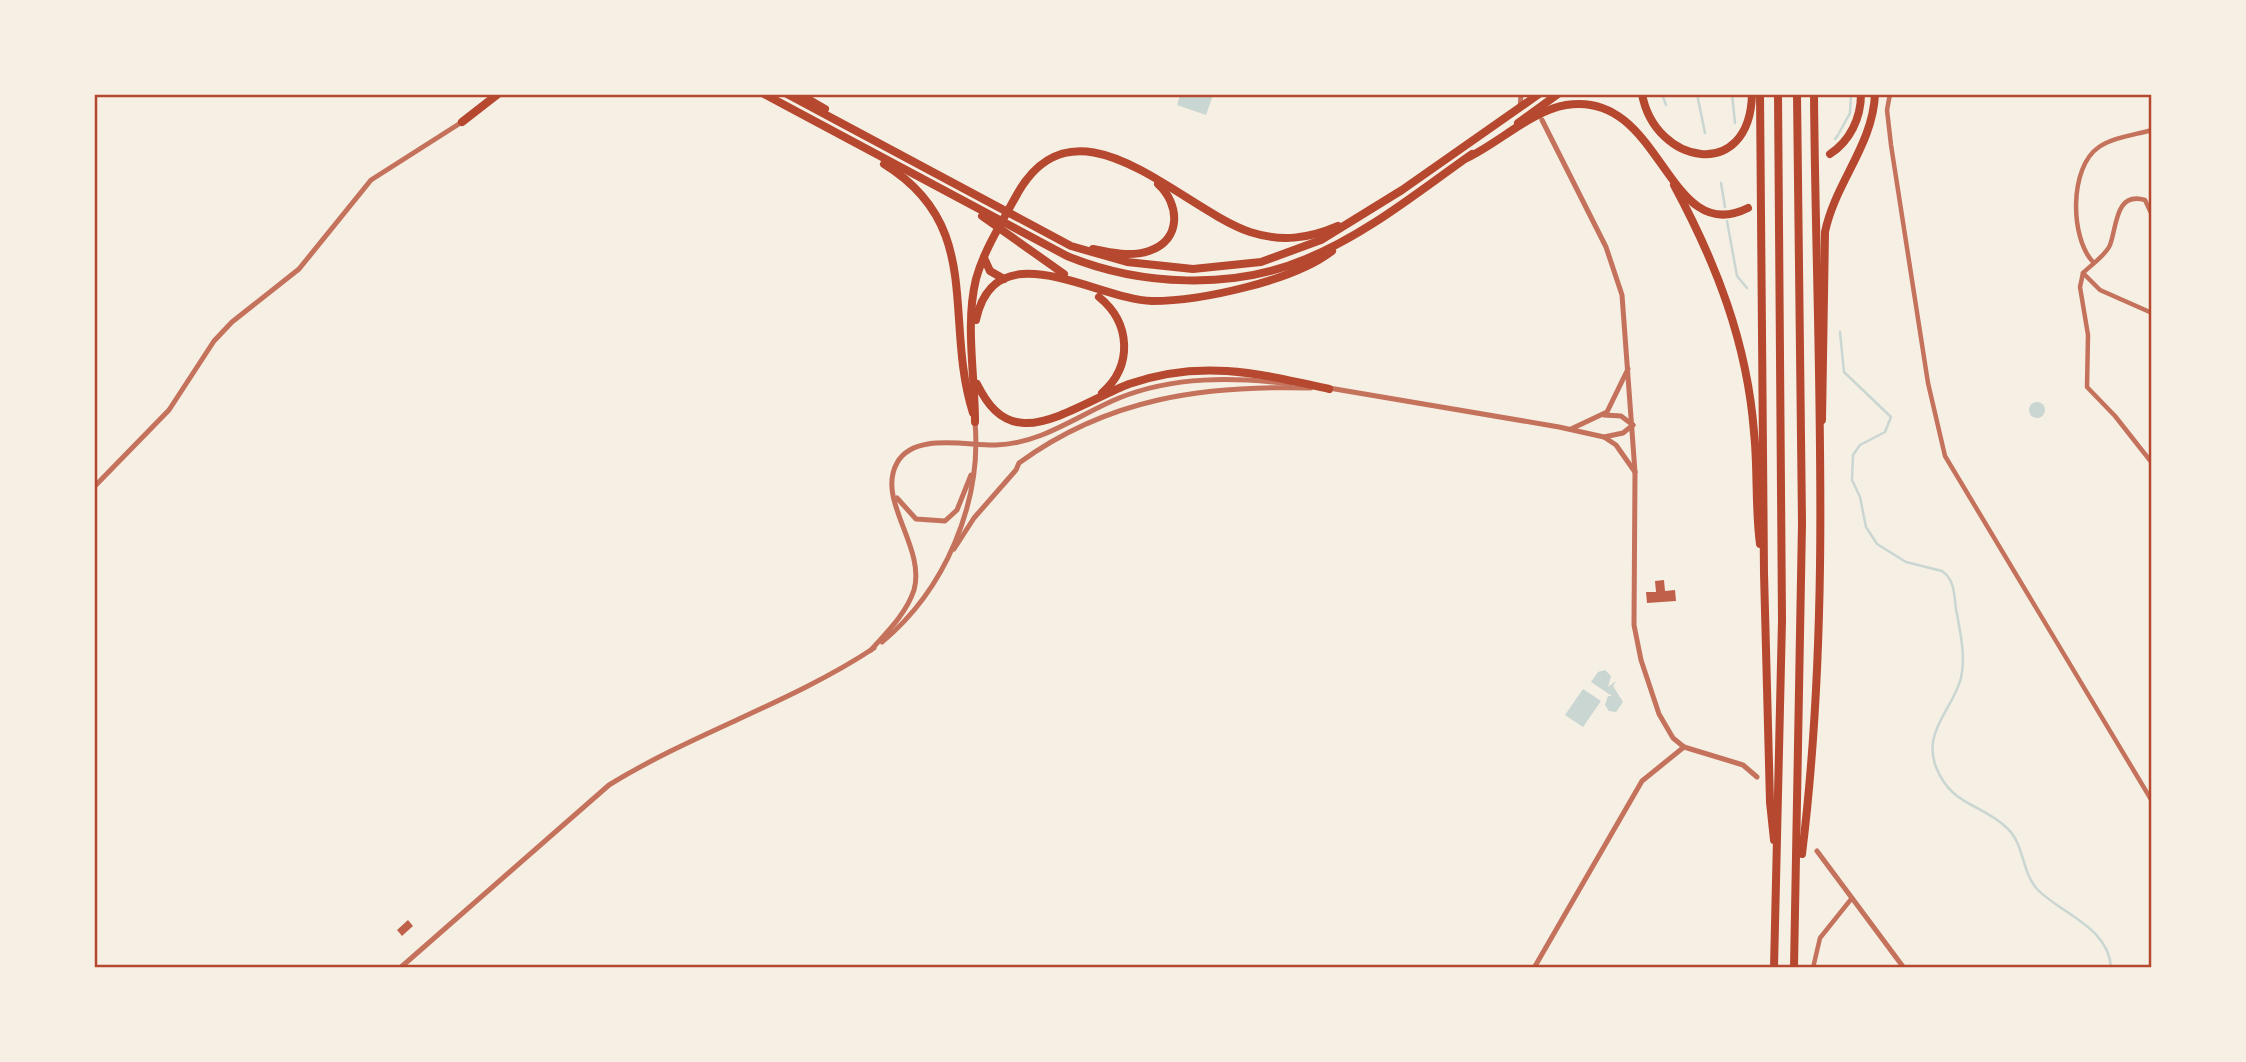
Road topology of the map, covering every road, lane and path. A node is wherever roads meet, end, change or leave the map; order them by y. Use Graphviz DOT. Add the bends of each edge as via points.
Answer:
graph roads {
  1 [pos="498,94"];
  2 [pos="764,94"];
  3 [pos="787,94"];
  4 [pos="799,94"];
  5 [pos="1521,94"];
  6 [pos="1539,94"];
  7 [pos="1558,94"];
  8 [pos="1642,94"];
  9 [pos="1752,94"];
  10 [pos="1760,94"];
  11 [pos="1778,94"];
  12 [pos="1797,94"];
  13 [pos="1814,94"];
  14 [pos="1861,94"];
  15 [pos="1875,94"];
  16 [pos="1889,94"];
  17 [pos="1520,108"];
  18 [pos="1542,120"];
  19 [pos="462,122"];
  20 [pos="825,127"];
  21 [pos="2151,130"];
  22 [pos="871,140"];
  23 [pos="1830,154"];
  24 [pos="1467,158"];
  25 [pos="1147,176"];
  26 [pos="1674,185"];
  27 [pos="960,200"];
  28 [pos="1748,208"];
  29 [pos="2151,215"];
  30 [pos="1363,216"];
  31 [pos="1351,236"];
  32 [pos="1071,246"];
  33 [pos="985,255"];
  34 [pos="2093,262"];
  35 [pos="2083,273"];
  36 [pos="1063,276"];
  37 [pos="1004,279"];
  38 [pos="1101,294"];
  39 [pos="2151,313"];
  40 [pos="972,338"];
  41 [pos="1629,366"];
  42 [pos="975,379"];
  43 [pos="1329,388"];
  44 [pos="1100,395"];
  45 [pos="1604,415"];
  46 [pos="975,422"];
  47 [pos="1633,425"];
  48 [pos="1572,429"];
  49 [pos="1604,438"];
  50 [pos="1818,440"];
  51 [pos="975,462"];
  52 [pos="2151,463"];
  53 [pos="1635,472"];
  54 [pos="893,484"];
  55 [pos="94,487"];
  56 [pos="943,567"];
  57 [pos="1764,572"];
  58 [pos="871,650"];
  59 [pos="1684,747"];
  60 [pos="1757,777"];
  61 [pos="2151,801"];
  62 [pos="1800,847"];
  63 [pos="1817,850"];
  64 [pos="1778,867"];
  65 [pos="1853,898"];
  66 [pos="400,968"];
  67 [pos="1534,968"];
  68 [pos="1774,968"];
  69 [pos="1794,968"];
  70 [pos="1813,968"];
  71 [pos="1904,968"];
  1 -- 19 [label="highway"];
  2 -- 20 [label="highway"];
  3 -- 22 [label="highway"];
  4 -- 22 [label="highway"];
  5 -- 17 [label="street"];
  6 -- 17 [label="highway"];
  7 -- 24 [label="highway"];
  8 -- 9 [label="highway" via="1649,116 1666,138 1683,149 1707,155 1725,151 1740,139 1750,118"];
  10 -- 57 [label="highway"];
  11 -- 64 [label="highway" via="1782,595"];
  12 -- 62 [label="highway"];
  13 -- 50 [label="highway"];
  14 -- 23 [label="highway" via="1854,128"];
  15 -- 50 [label="highway" via="1868,132 1833,202 1825,232 1823,409"];
  16 -- 61 [label="street" via="1891,145 1942,449"];
  17 -- 30 [label="highway"];
  18 -- 41 [label="street" via="1616,270"];
  19 -- 55 [label="street" via="371,180 299,269 214,341 169,410"];
  20 -- 27 [label="highway"];
  20 -- 46 [label="highway" via="909,182 944,227 954,260 961,362"];
  21 -- 34 [label="street" via="2100,146 2084,165 2077,223 2081,246"];
  22 -- 32 [label="highway"];
  24 -- 26 [label="highway" via="1551,110 1589,105 1619,114 1636,128"];
  24 -- 31 [label="highway"];
  25 -- 30 [label="highway" via="1262,235 1308,237"];
  25 -- 32 [label="highway" via="1169,195 1175,209 1174,227 1163,243 1135,254"];
  25 -- 33 [label="highway" via="1107,154 1076,151 1048,160 1032,171 1020,188"];
  26 -- 28 [label="highway" via="1710,212"];
  26 -- 57 [label="highway" via="1715,268 1741,345 1754,431"];
  27 -- 31 [label="highway" via="1075,259 1152,277 1203,279 1262,272 1303,261"];
  27 -- 36 [label="highway"];
  29 -- 34 [label="street" via="2145,200 2127,201 2116,216 2109,247"];
  30 -- 32 [label="highway" via="1300,250 1229,267 1153,267"];
  31 -- 38 [label="highway" via="1310,265 1238,287 1159,300"];
  33 -- 37 [label="highway" via="989,271"];
  33 -- 40 [label="highway" via="974,289"];
  34 -- 35 [label="street"];
  35 -- 39 [label="street" via="2100,290"];
  35 -- 52 [label="street" via="2087,387"];
  36 -- 37 [label="highway" via="1032,273"];
  36 -- 38 [label="highway"];
  37 -- 40 [label="highway" via="983,298"];
  38 -- 44 [label="highway" via="1118,319 1125,345 1118,374"];
  40 -- 42 [label="highway"];
  41 -- 45 [label="street"];
  41 -- 47 [label="street"];
  42 -- 44 [label="highway" via="999,415 1020,423 1044,421"];
  42 -- 46 [label="highway"];
  43 -- 44 [label="highway" via="1220,369 1145,379"];
  43 -- 48 [label="street"];
  43 -- 54 [label="street" via="1232,379 1158,386 1118,398 1026,441 914,447 897,463"];
  43 -- 56 [label="street" via="1244,386 1189,392 1086,423 1019,463 974,517"];
  45 -- 47 [label="street" via="1621,416"];
  45 -- 48 [label="street"];
  46 -- 51 [label="street"];
  47 -- 49 [label="street" via="1626,432"];
  47 -- 53 [label="street"];
  48 -- 49 [label="street"];
  49 -- 53 [label="street" via="1616,445"];
  50 -- 62 [label="highway" via="1817,667"];
  51 -- 54 [label="street" via="960,505 945,521 925,522 912,516 902,507"];
  51 -- 56 [label="street" via="967,510"];
  53 -- 59 [label="street" via="1634,629 1663,724"];
  54 -- 58 [label="street" via="915,559 915,582 901,616"];
  56 -- 58 [label="street" via="905,621"];
  57 -- 64 [label="highway" via="1770,807"];
  58 -- 66 [label="street" via="609,785"];
  59 -- 60 [label="street" via="1734,762"];
  59 -- 67 [label="street" via="1642,780"];
  62 -- 69 [label="highway"];
  63 -- 65 [label="street"];
  64 -- 68 [label="highway"];
  65 -- 70 [label="street" via="1821,938"];
  65 -- 71 [label="street"];
}
